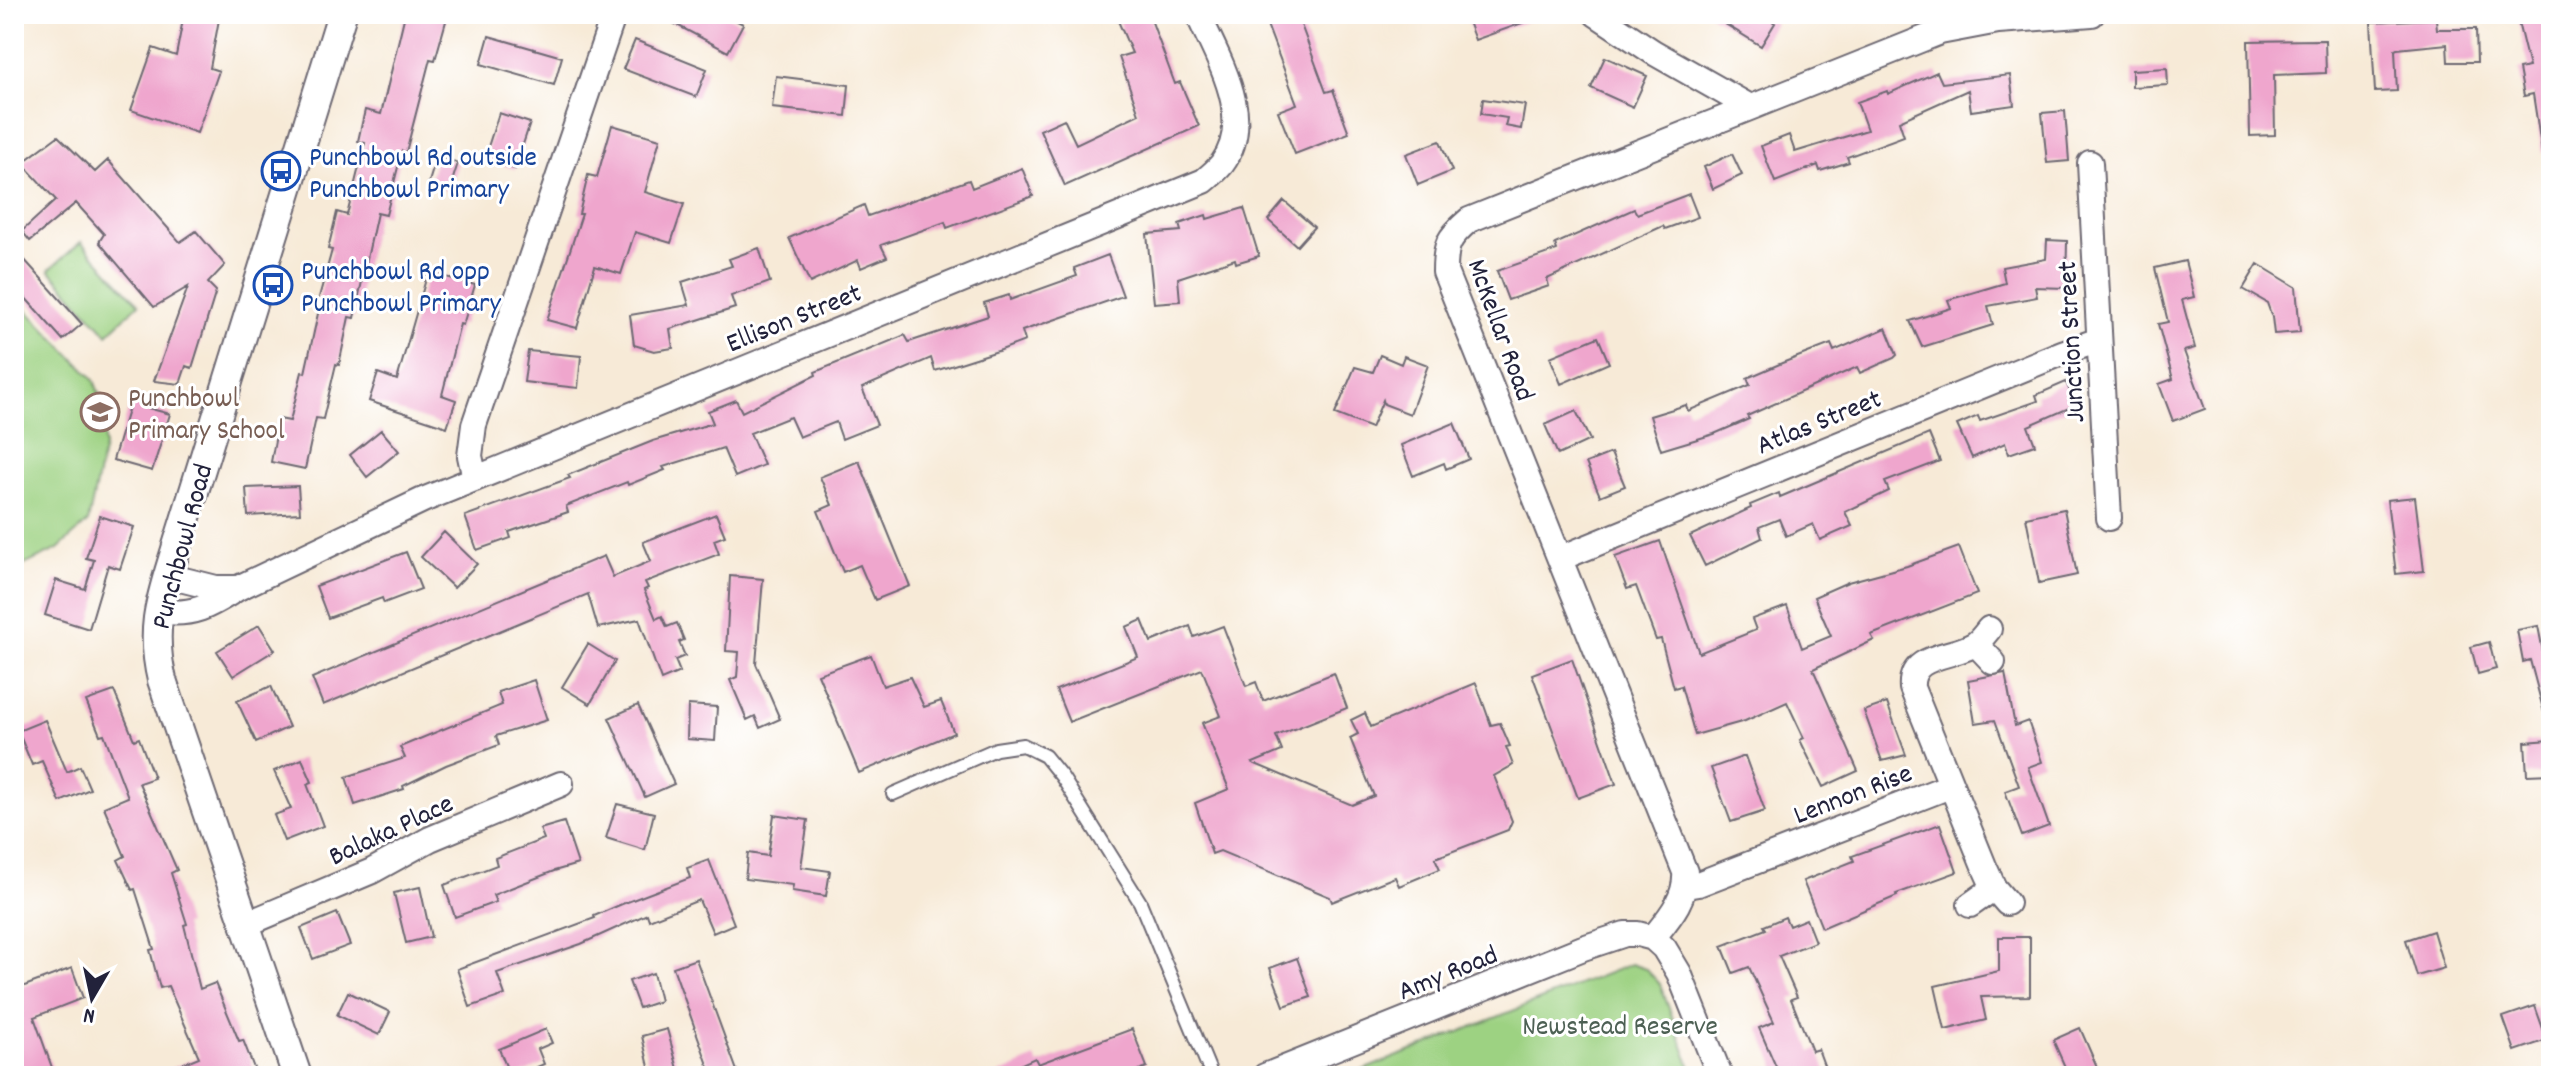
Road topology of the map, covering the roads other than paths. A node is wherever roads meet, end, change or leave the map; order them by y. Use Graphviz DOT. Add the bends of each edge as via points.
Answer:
graph roads {
  1 [pos="342,14"];
  2 [pos="614,14"];
  3 [pos="1198,14"];
  4 [pos="1596,14"];
  5 [pos="2092,14"];
  6 [pos="1750,107"];
  7 [pos="2090,163"];
  8 [pos="2099,340"];
  9 [pos="475,479"];
  10 [pos="2109,518"];
  11 [pos="1561,558"];
  12 [pos="168,576"];
  13 [pos="238,588"];
  14 [pos="158,611"];
  15 [pos="1993,662"];
  16 [pos="561,784"];
  17 [pos="1950,786"];
  18 [pos="893,794"];
  19 [pos="1686,886"];
  20 [pos="1970,905"];
  21 [pos="244,925"];
  22 [pos="1653,938"];
  23 [pos="297,1076"];
  24 [pos="1212,1076"];
  25 [pos="1265,1076"];
  26 [pos="1720,1076"];
  1 -- 12 [label="street, Punchbowl Road"];
  2 -- 9 [label="street" via="474,425 470,456"];
  3 -- 9 [label="street, Ellison Street" via="1233,98 1237,124 1222,164 1204,181"];
  4 -- 6 [label="street"];
  5 -- 6 [label="street, McKellar Road" via="1998,21 1940,32"];
  6 -- 11 [label="street, McKellar Road" via="1469,220 1445,250 1445,272"];
  7 -- 8 [label="street, Junction Street"];
  8 -- 10 [label="street, Junction Street"];
  8 -- 11 [label="street, Atlas Street"];
  9 -- 13 [label="street, Ellison Street"];
  11 -- 19 [label="street, McKellar Road" via="1680,856"];
  12 -- 13 [label="street"];
  12 -- 14 [label="street, Punchbowl Road"];
  13 -- 14 [label="street, Ellison Street" via="190,612"];
  14 -- 21 [label="street, Punchbowl Road" via="155,650 162,680"];
  15 -- 17 [label="street, Lennon Rise" via="1982,636 1925,662 1911,677"];
  16 -- 21 [label="street, Balaka Place"];
  17 -- 19 [label="street, Lennon Rise"];
  17 -- 20 [label="street" via="2000,895"];
  18 -- 24 [label="lane" via="996,749 1023,745 1045,756 1140,902"];
  19 -- 22 [label="street"];
  21 -- 23 [label="street, Punchbowl Road"];
  22 -- 25 [label="street, Amy Road" via="1610,938"];
  22 -- 26 [label="street" via="1679,973"];
}
